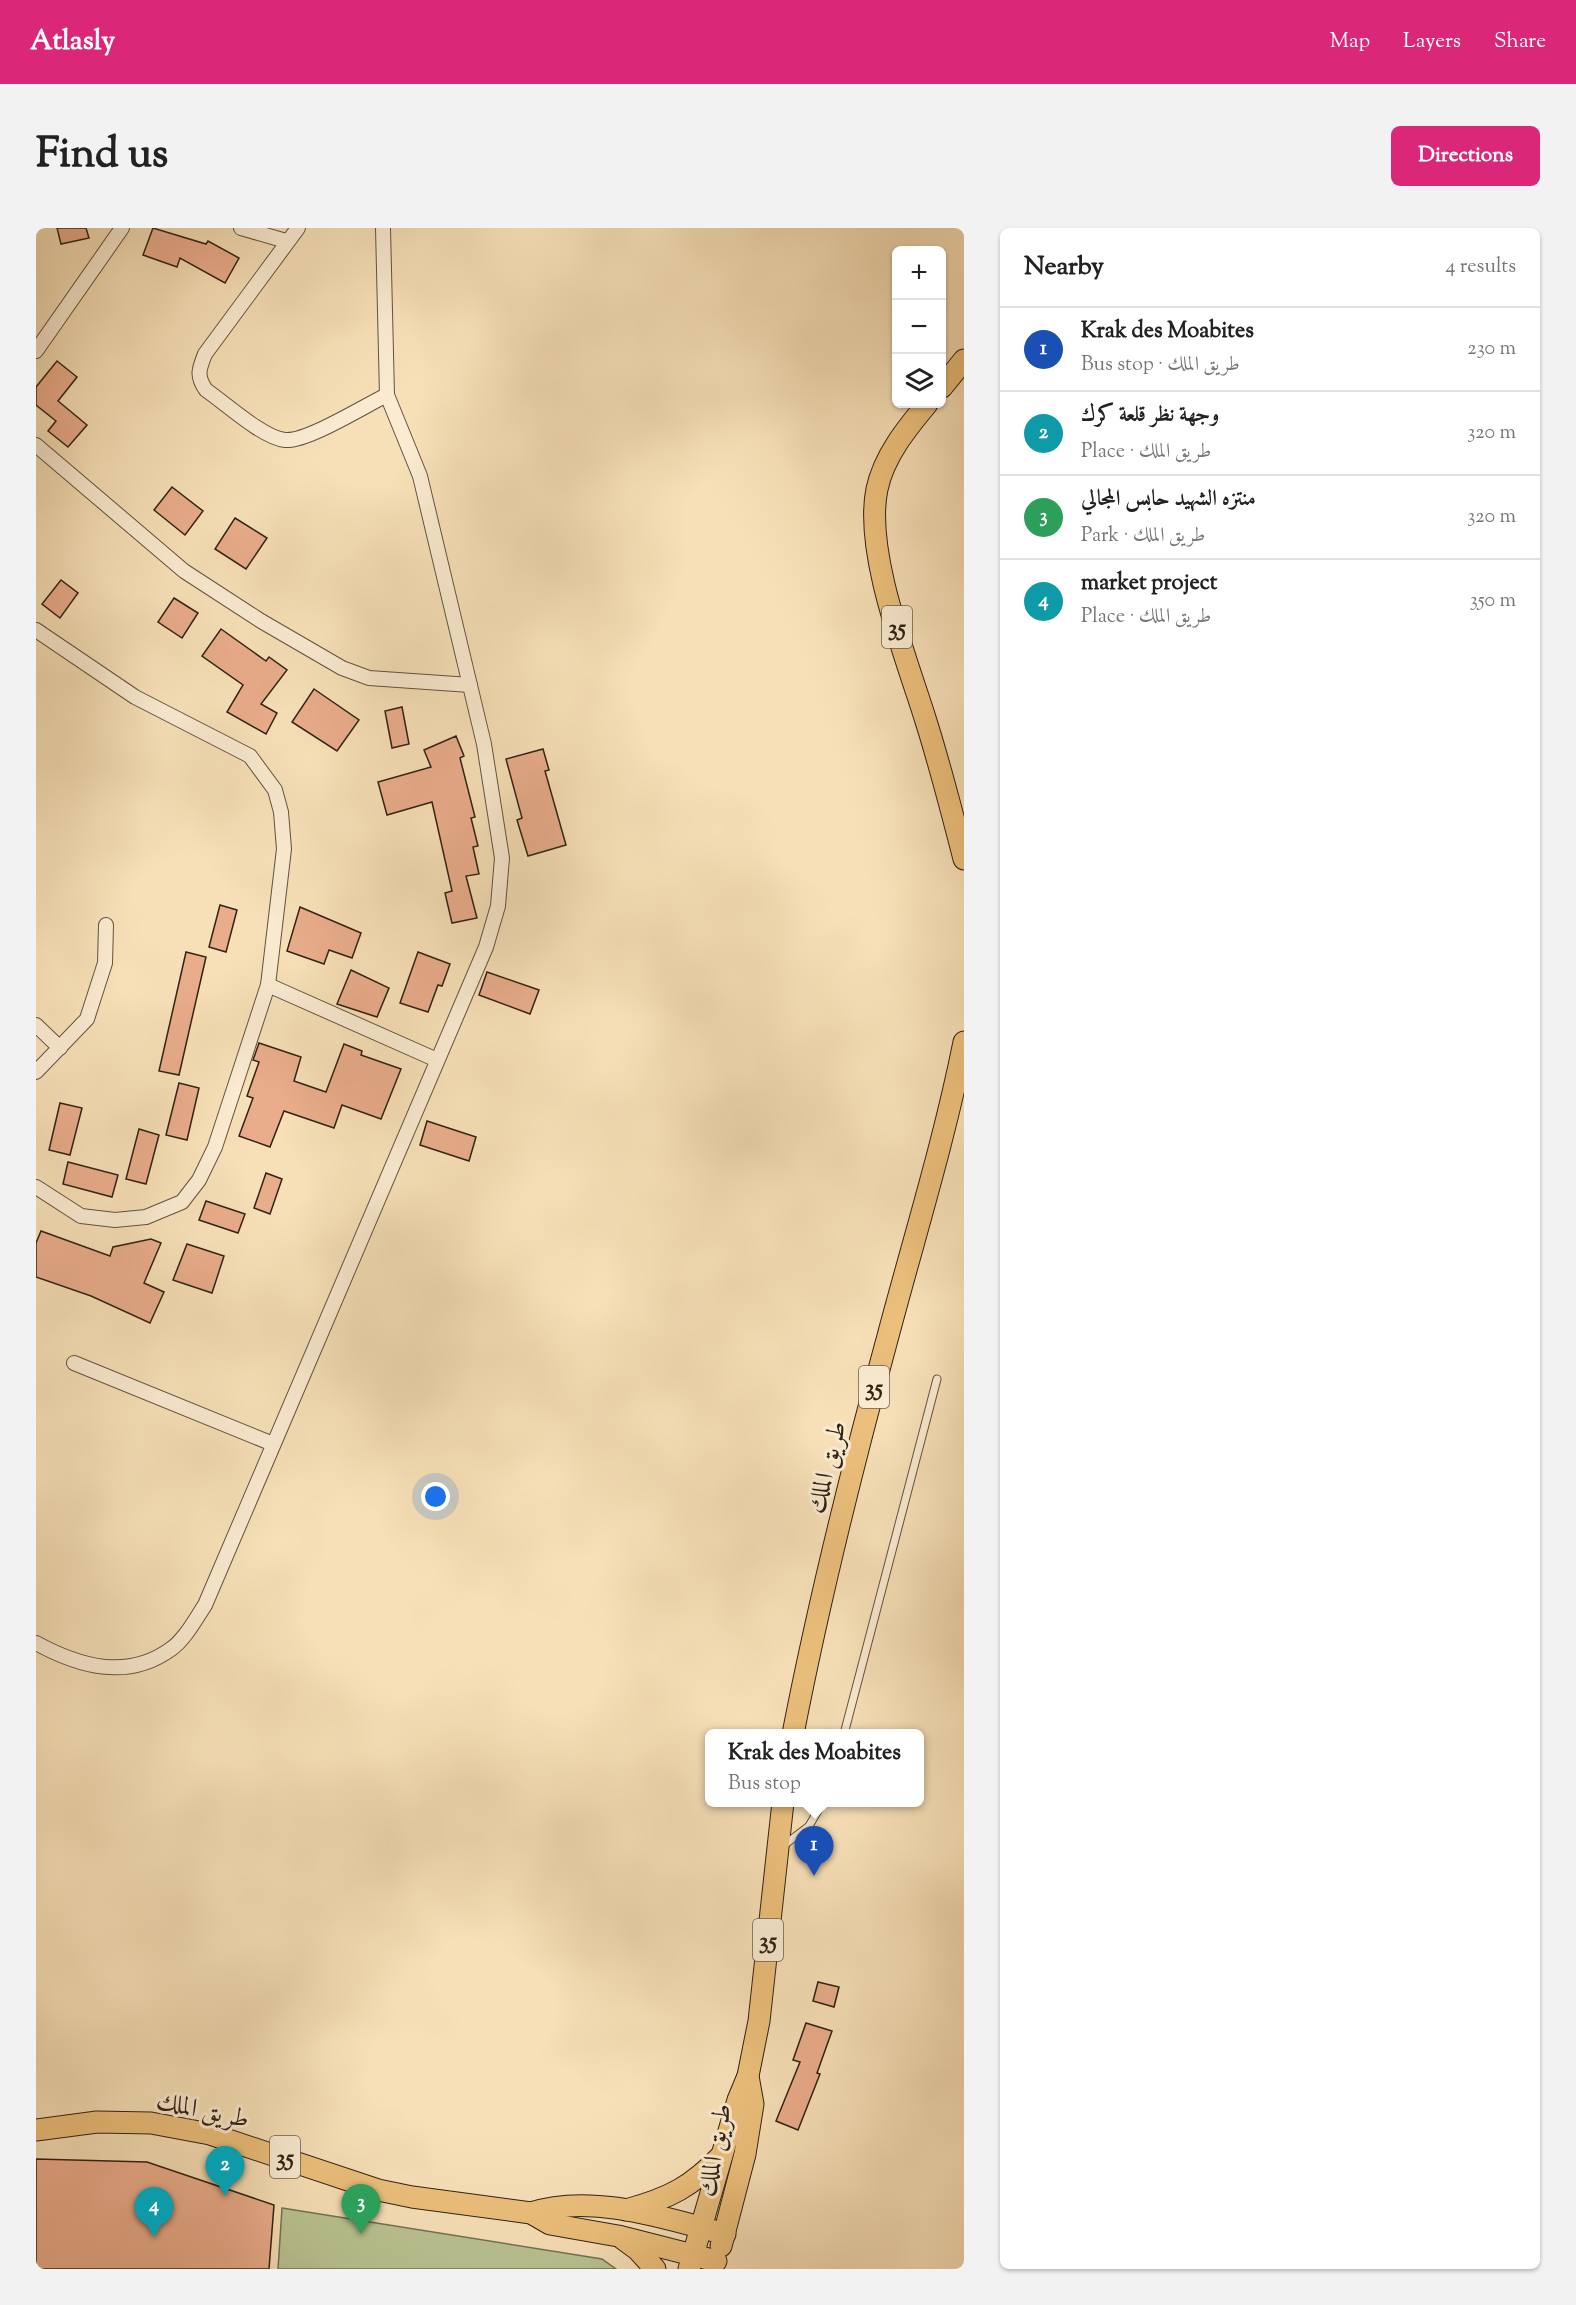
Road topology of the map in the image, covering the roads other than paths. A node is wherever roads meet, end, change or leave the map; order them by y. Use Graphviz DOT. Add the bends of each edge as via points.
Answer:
graph roads {
  1 [pos="122,228"];
  2 [pos="241,228"];
  3 [pos="298,228"];
  4 [pos="383,228"];
  5 [pos="286,241"];
  6 [pos="36,351"];
  7 [pos="964,360"];
  8 [pos="946,382"];
  9 [pos="387,395"];
  10 [pos="924,408"];
  11 [pos="36,445"];
  12 [pos="36,630"];
  13 [pos="470,685"];
  14 [pos="964,859"];
  15 [pos="106,925"];
  16 [pos="268,985"];
  17 [pos="36,1024"];
  18 [pos="964,1042"];
  19 [pos="60,1048"];
  20 [pos="437,1060"];
  21 [pos="36,1072"];
  22 [pos="36,1187"];
  23 [pos="74,1363"];
  24 [pos="937,1379"];
  25 [pos="273,1444"];
  26 [pos="36,1643"];
  27 [pos="794,1729"];
  28 [pos="845,1729"];
  29 [pos="782,1807"];
  30 [pos="821,1807"];
  31 [pos="776,1852"];
  32 [pos="748,2076"];
  33 [pos="36,2130"];
  34 [pos="722,2154"];
  35 [pos="623,2210"];
  36 [pos="531,2213"];
  37 [pos="703,2228"];
  38 [pos="725,2234"];
  39 [pos="618,2236"];
  40 [pos="692,2262"];
  41 [pos="715,2265"];
  42 [pos="655,2269"];
  1 -- 6 [label="street"];
  2 -- 5 [label="street"];
  3 -- 5 [label="street"];
  4 -- 9 [label="street"];
  5 -- 9 [label="street" via="205,354 199,381 269,434 285,440 327,426"];
  7 -- 8 [label="main road"];
  9 -- 13 [label="street" via="420,476"];
  10 -- 14 [label="main road, 35" via="900,437 886,464 877,489 876,531 897,629"];
  11 -- 13 [label="street" via="184,571 342,668 369,678"];
  12 -- 16 [label="street" via="135,697 250,756 275,790 284,849"];
  13 -- 20 [label="street" via="484,744 502,858 498,906 486,947"];
  15 -- 19 [label="street" via="105,963 87,1019"];
  16 -- 20 [label="street"];
  16 -- 22 [label="street" via="215,1147 199,1180 182,1202 146,1217 115,1220 81,1216"];
  17 -- 19 [label="street"];
  18 -- 27 [label="main road, طريق الملك / 35" via="943,1143 840,1520"];
  19 -- 21 [label="street"];
  20 -- 25 [label="street"];
  23 -- 25 [label="street"];
  24 -- 28 [label="lane"];
  25 -- 26 [label="street" via="204,1605 171,1649 141,1664 108,1668 66,1660"];
  29 -- 31 [label="main road, طريق الملك / 35"];
  30 -- 31 [label="lane" via="809,1826"];
  31 -- 32 [label="main road, طريق الملك / 35" via="760,2010"];
  32 -- 34 [label="main road, طريق الملك / 35"];
  32 -- 38 [label="main road, طريق الملك / 35" via="753,2104"];
  33 -- 36 [label="main road, طريق الملك / 35" via="97,2122 151,2123 210,2134 378,2190"];
  34 -- 35 [label="main road" via="684,2189"];
  34 -- 37 [label="main road, طريق الملك / 35"];
  35 -- 36 [label="main road, طريق الملك / 35" via="554,2205"];
  35 -- 37 [label="main road, طريق الملك / 35"];
  36 -- 39 [label="main road, طريق الملك / 35" via="550,2224"];
  37 -- 38 [label="main road, طريق الملك / 35"];
  37 -- 40 [label="main road, طريق الملك / 35"];
  38 -- 41 [label="main road, طريق الملك / 35"];
  39 -- 40 [label="main road, طريق الملك / 35"];
  39 -- 42 [label="main road"];
  40 -- 41 [label="main road, طريق الملك / 35"];
}
